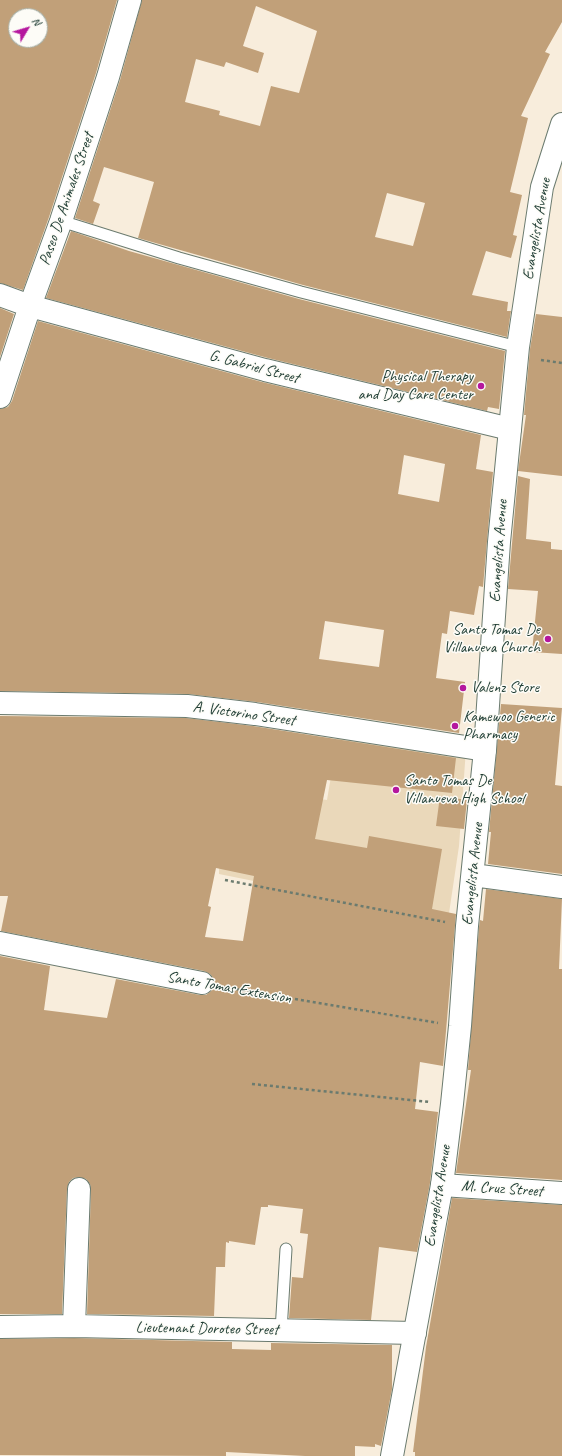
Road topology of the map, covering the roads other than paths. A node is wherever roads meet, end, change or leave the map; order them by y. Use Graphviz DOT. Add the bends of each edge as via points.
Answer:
graph roads {
  1 [pos="130,0"];
  2 [pos="562,124"];
  3 [pos="61,220"];
  4 [pos="0,295"];
  5 [pos="30,306"];
  6 [pos="518,347"];
  7 [pos="0,397"];
  8 [pos="510,429"];
  9 [pos="0,703"];
  10 [pos="486,750"];
  11 [pos="473,875"];
  12 [pos="562,887"];
  13 [pos="0,943"];
  14 [pos="202,983"];
  15 [pos="442,1185"];
  16 [pos="79,1189"];
  17 [pos="562,1193"];
  18 [pos="286,1249"];
  19 [pos="74,1326"];
  20 [pos="0,1327"];
  21 [pos="281,1331"];
  22 [pos="414,1333"];
  23 [pos="392,1456"];
  1 -- 3 [label="street, Paseo De Animales Street" via="108,77"];
  2 -- 6 [label="street, Evangelista Avenue" via="542,187"];
  3 -- 5 [label="street, Paseo De Animales Street"];
  3 -- 6 [label="lane" via="179,258 278,286"];
  4 -- 5 [label="street, G. Gabriel Street"];
  5 -- 7 [label="street, Paseo De Animales Street"];
  5 -- 8 [label="street, G. Gabriel Street" via="265,370"];
  6 -- 8 [label="street, Evangelista Avenue"];
  8 -- 10 [label="street, Evangelista Avenue" via="499,542"];
  9 -- 10 [label="street, A. Victorino Street" via="187,706"];
  10 -- 11 [label="street, Evangelista Avenue"];
  11 -- 12 [label="street"];
  11 -- 15 [label="street, Evangelista Avenue" via="460,1026"];
  13 -- 14 [label="street, Santo Tomas Extension"];
  15 -- 17 [label="street, M. Cruz Street"];
  15 -- 22 [label="street, Evangelista Avenue"];
  16 -- 19 [label="street"];
  18 -- 21 [label="lane"];
  19 -- 20 [label="street, Lieutenant Doroteo Street"];
  19 -- 21 [label="street, Lieutenant Doroteo Street"];
  21 -- 22 [label="street, Lieutenant Doroteo Street"];
  22 -- 23 [label="street, Evangelista Avenue"];
}
